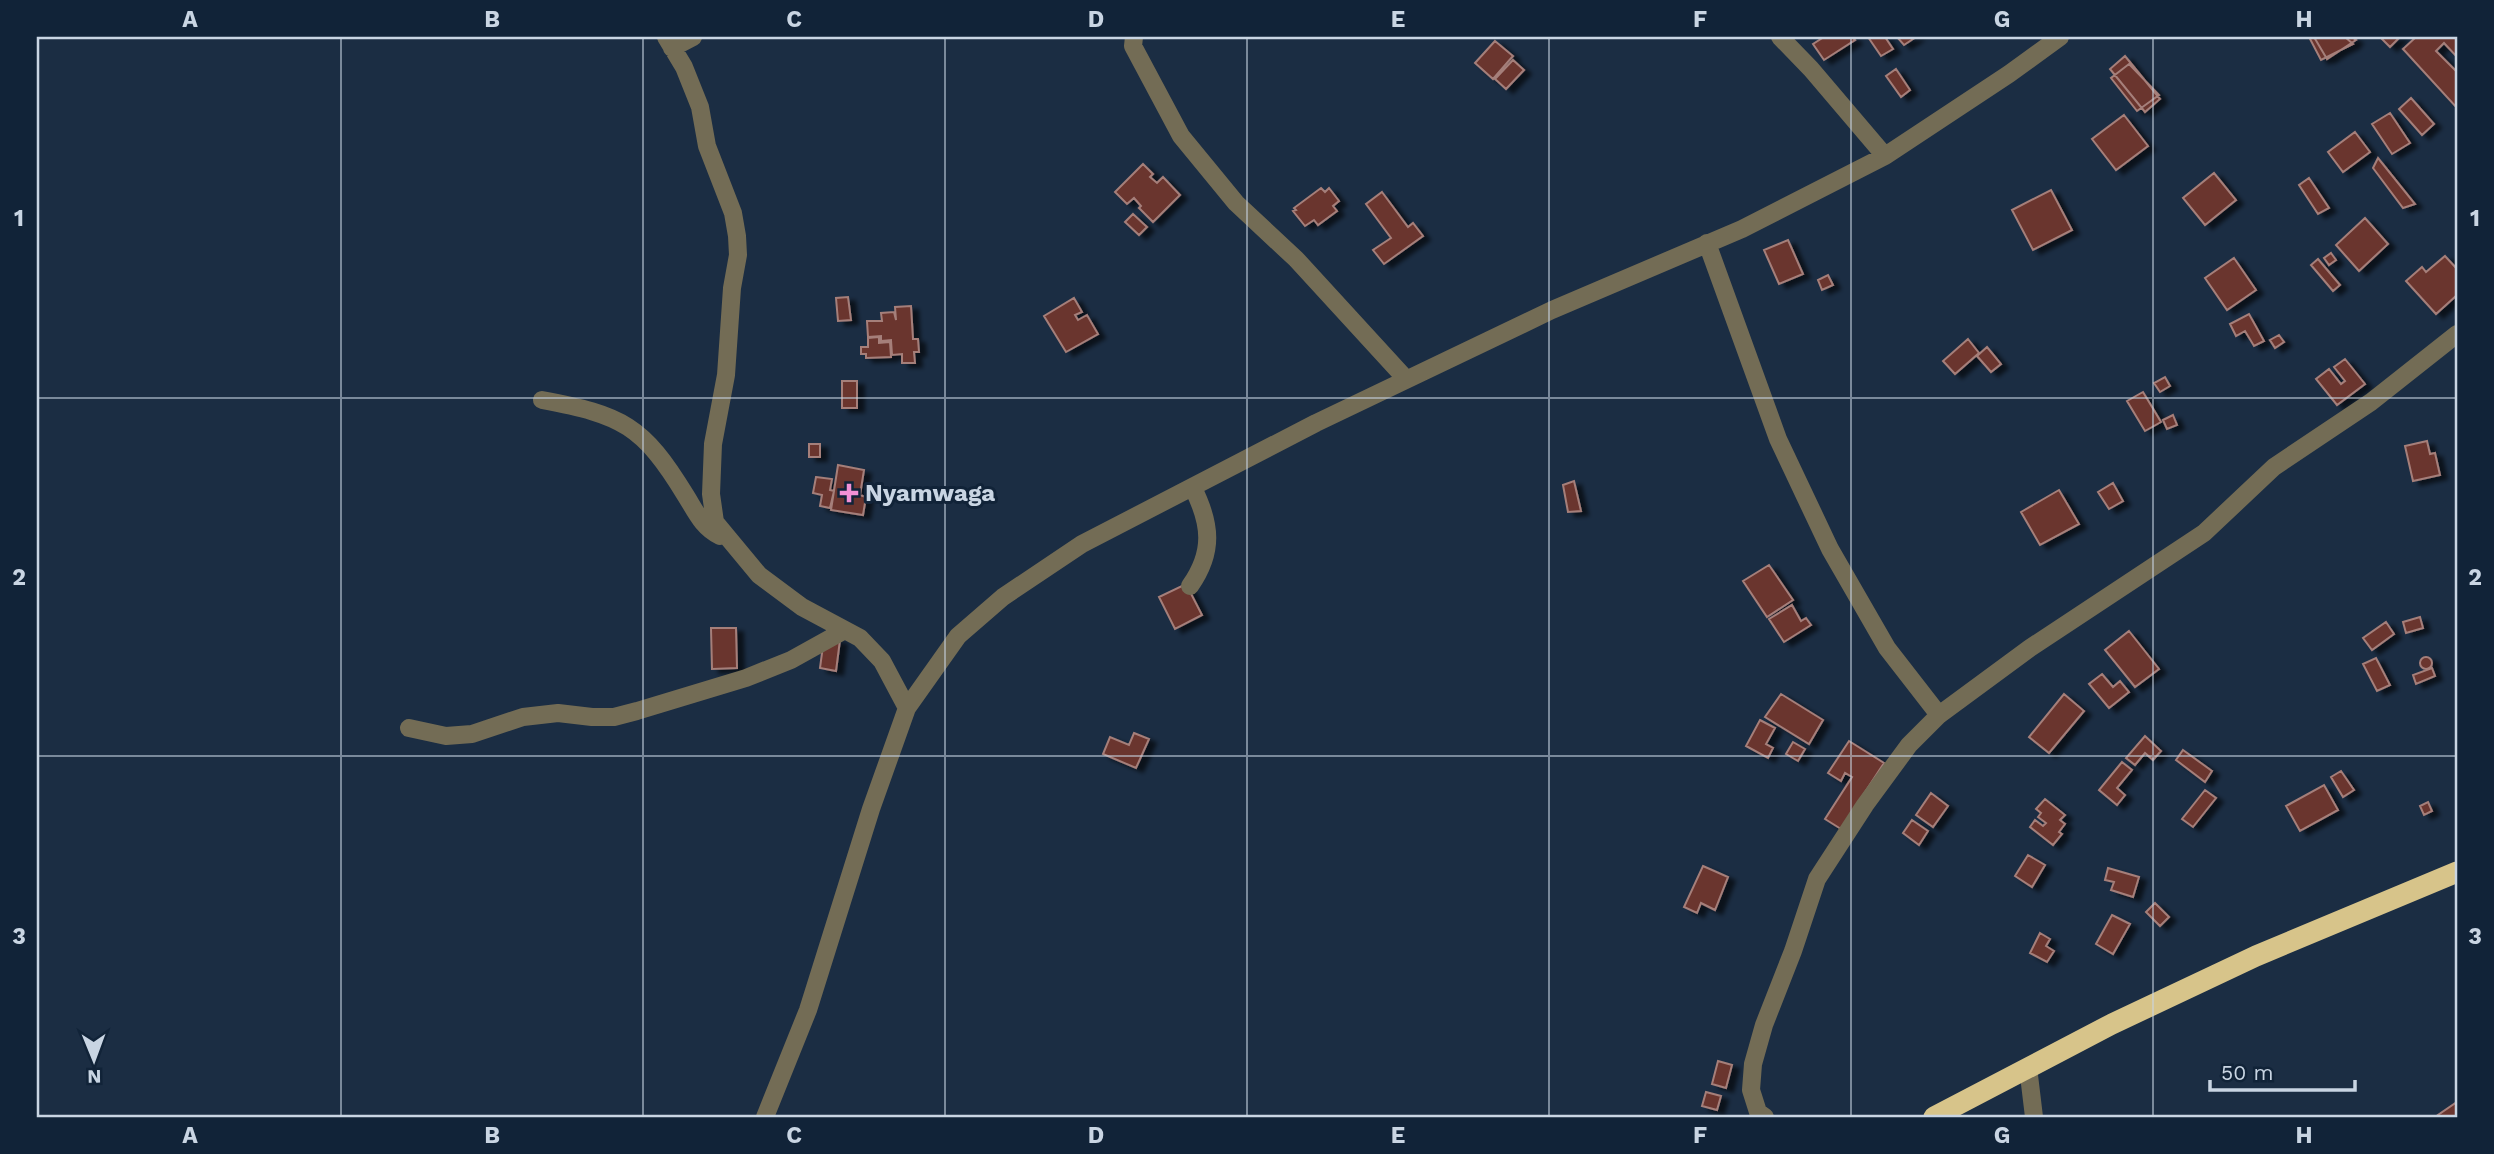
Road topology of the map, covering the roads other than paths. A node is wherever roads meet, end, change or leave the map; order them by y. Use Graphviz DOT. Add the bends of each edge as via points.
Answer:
graph roads {
  1 [pos="693,37"];
  2 [pos="1134,37"];
  3 [pos="1780,37"];
  4 [pos="2060,37"];
  5 [pos="669,42"];
  6 [pos="1885,156"];
  7 [pos="1707,243"];
  8 [pos="2457,334"];
  9 [pos="1406,379"];
  10 [pos="542,400"];
  11 [pos="1193,488"];
  12 [pos="732,543"];
  13 [pos="1190,586"];
  14 [pos="845,630"];
  15 [pos="907,708"];
  16 [pos="1939,715"];
  17 [pos="409,728"];
  18 [pos="2457,872"];
  19 [pos="2028,1067"];
  20 [pos="765,1117"];
  21 [pos="1766,1117"];
  22 [pos="1934,1117"];
  23 [pos="2034,1117"];
  1 -- 5 [label="street"];
  2 -- 9 [label="street" via="1133,46 1181,136 1237,204 1296,259"];
  3 -- 6 [label="street"];
  4 -- 6 [label="street"];
  5 -- 12 [label="street" via="700,107 707,146 737,236 726,375 711,477 715,522"];
  6 -- 7 [label="street"];
  7 -- 9 [label="street"];
  7 -- 16 [label="street" via="1778,439 1830,549 1887,648"];
  8 -- 16 [label="street" via="2371,402 2274,467 2204,533 2030,648"];
  9 -- 11 [label="street"];
  10 -- 12 [label="street" via="592,409 626,423 648,441 710,532"];
  11 -- 13 [label="street" via="1204,517 1208,551"];
  11 -- 15 [label="street" via="1082,544 1003,597 958,636"];
  12 -- 14 [label="street" via="760,575 802,607"];
  14 -- 15 [label="street" via="860,638 882,661"];
  14 -- 17 [label="street" via="746,678 614,717 558,713 446,736"];
  15 -- 20 [label="street" via="808,1010"];
  16 -- 21 [label="street" via="1902,755 1817,879 1753,1063 1751,1090 1758,1112"];
  18 -- 19 [label="highway" via="2256,956"];
  19 -- 22 [label="highway"];
  19 -- 23 [label="street"];
}
